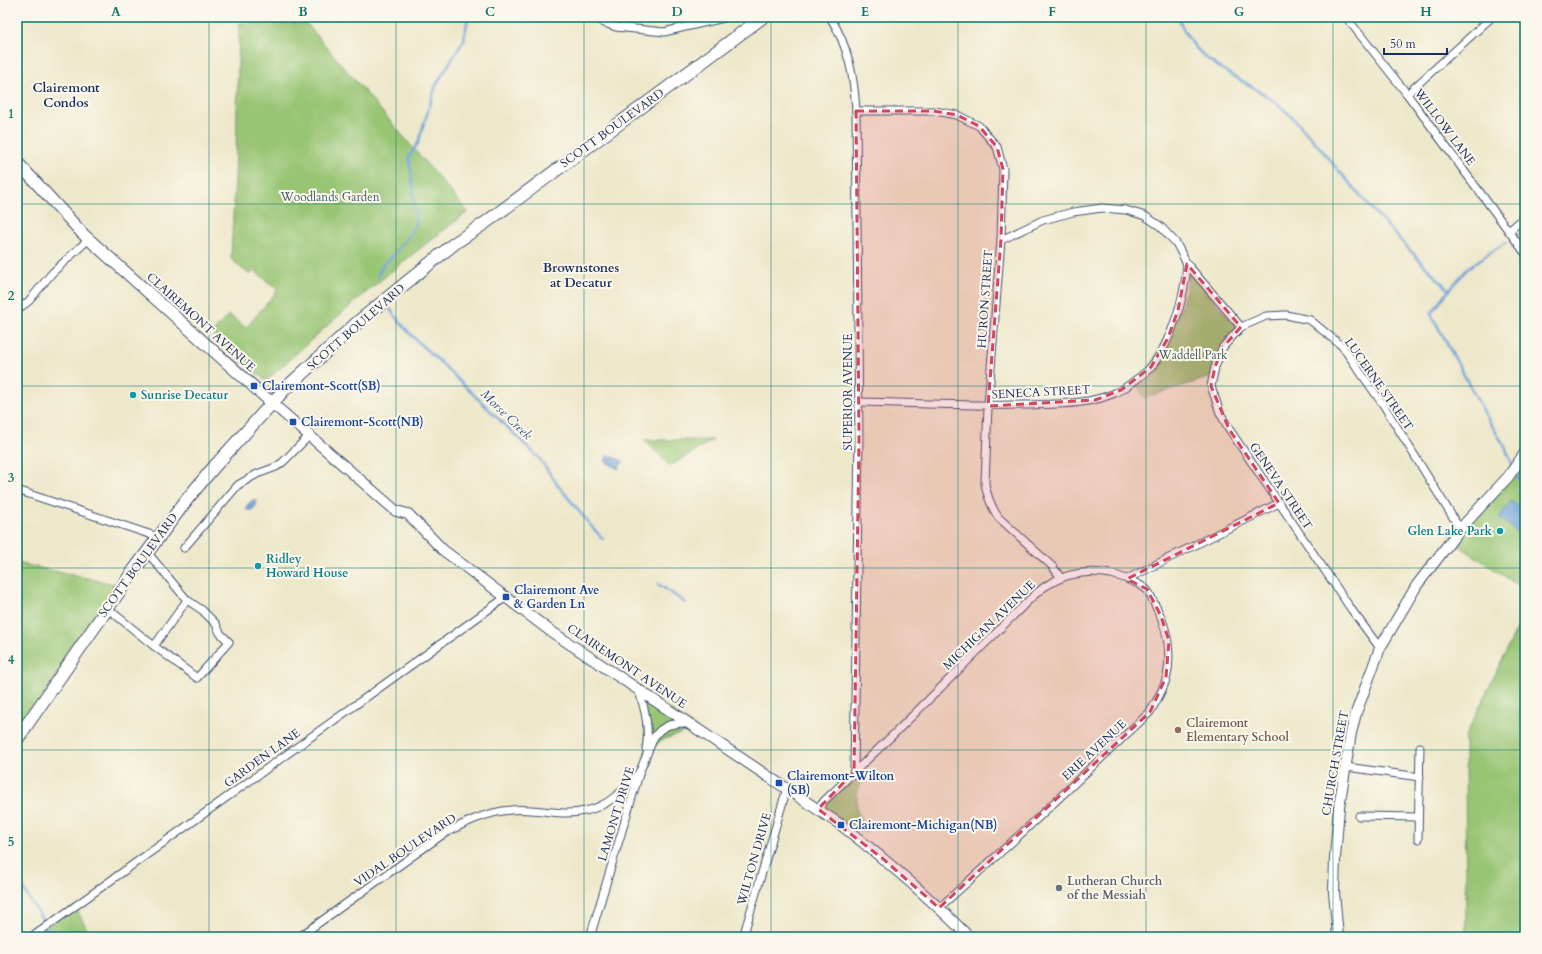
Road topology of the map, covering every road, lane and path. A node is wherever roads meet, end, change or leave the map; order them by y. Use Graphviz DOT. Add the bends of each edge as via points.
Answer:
graph roads {
  1 [pos="600,17"];
  2 [pos="728,17"];
  3 [pos="758,17"];
  4 [pos="763,17"];
  5 [pos="830,17"];
  6 [pos="1346,17"];
  7 [pos="1492,17"];
  8 [pos="1407,94"];
  9 [pos="856,111"];
  10 [pos="17,162"];
  11 [pos="1525,217"];
  12 [pos="1509,231"];
  13 [pos="89,239"];
  14 [pos="1001,240"];
  15 [pos="1525,253"];
  16 [pos="1187,264"];
  17 [pos="17,310"];
  18 [pos="1241,327"];
  19 [pos="859,402"];
  20 [pos="273,404"];
  21 [pos="988,406"];
  22 [pos="309,436"];
  23 [pos="1524,455"];
  24 [pos="17,490"];
  25 [pos="1279,503"];
  26 [pos="1460,529"];
  27 [pos="158,537"];
  28 [pos="184,548"];
  29 [pos="147,552"];
  30 [pos="1061,578"];
  31 [pos="1127,579"];
  32 [pos="506,597"];
  33 [pos="187,600"];
  34 [pos="108,608"];
  35 [pos="154,646"];
  36 [pos="1380,648"];
  37 [pos="638,689"];
  38 [pos="690,724"];
  39 [pos="17,739"];
  40 [pos="1420,747"];
  41 [pos="644,759"];
  42 [pos="1346,767"];
  43 [pos="640,771"];
  44 [pos="854,772"];
  45 [pos="1420,777"];
  46 [pos="787,788"];
  47 [pos="818,809"];
  48 [pos="1359,816"];
  49 [pos="1418,817"];
  50 [pos="1418,839"];
  51 [pos="940,908"];
  52 [pos="32,937"];
  53 [pos="299,937"];
  54 [pos="590,937"];
  55 [pos="742,937"];
  56 [pos="969,937"];
  57 [pos="1338,937"];
  1 -- 2 [label="street" via="602,22 616,27 664,32"];
  3 -- 4 [label="street"];
  4 -- 20 [label="highway, SCOTT BOULEVARD" via="455,243 358,322"];
  5 -- 9 [label="street, SUPERIOR AVENUE" via="848,54"];
  6 -- 8 [label="street, WILLOW LANE"];
  7 -- 8 [label="street"];
  8 -- 12 [label="street, WILLOW LANE"];
  9 -- 14 [label="street, HURON STREET" via="934,111 957,115 978,126 997,148 1003,169"];
  9 -- 19 [label="street, SUPERIOR AVENUE"];
  10 -- 13 [label="main road, CLAIREMONT AVENUE"];
  11 -- 12 [label="street"];
  12 -- 15 [label="street, WILLOW LANE"];
  13 -- 17 [label="street" via="52,273 29,301"];
  13 -- 20 [label="main road, CLAIREMONT AVENUE"];
  14 -- 16 [label="street" via="1043,220 1073,212 1102,208 1126,210 1145,216 1160,226 1176,243"];
  14 -- 21 [label="street, HURON STREET"];
  16 -- 18 [label="street"];
  16 -- 21 [label="street, SENECA STREET" via="1186,280 1168,338 1151,367 1121,390 1096,400"];
  18 -- 25 [label="street, GENEVA STREET" via="1223,347 1214,367 1211,386 1220,413 1229,429"];
  18 -- 26 [label="street, LUCERNE STREET" via="1266,316 1286,315 1310,320 1342,346 1384,406"];
  19 -- 21 [label="street, SENECA STREET"];
  19 -- 44 [label="street, SUPERIOR AVENUE"];
  20 -- 22 [label="main road, CLAIREMONT AVENUE"];
  20 -- 27 [label="highway, SCOTT BOULEVARD" via="214,468"];
  21 -- 30 [label="street, HURON STREET" via="985,484 992,507 1005,525"];
  22 -- 28 [label="street" via="276,468 257,474 238,485"];
  22 -- 32 [label="main road, CLAIREMONT AVENUE" via="396,511 408,514 443,550"];
  23 -- 26 [label="main road, CHURCH STREET" via="1508,477"];
  24 -- 27 [label="street"];
  25 -- 31 [label="street"];
  25 -- 36 [label="street, GENEVA STREET"];
  26 -- 36 [label="main road, CHURCH STREET" via="1417,585"];
  27 -- 29 [label="highway, SCOTT BOULEVARD"];
  29 -- 33 [label="street"];
  29 -- 34 [label="highway, SCOTT BOULEVARD"];
  30 -- 31 [label="street, MICHIGAN AVENUE" via="1093,572"];
  30 -- 44 [label="street, MICHIGAN AVENUE" via="1040,590"];
  31 -- 51 [label="street, ERIE AVENUE" via="1147,590 1161,616 1169,641 1166,677 1150,712"];
  32 -- 37 [label="main road, CLAIREMONT AVENUE" via="555,634"];
  32 -- 52 [label="street, GARDEN LANE"];
  33 -- 35 [label="street"];
  33 -- 35 [label="street" via="202,610 229,642 197,678"];
  34 -- 35 [label="street"];
  34 -- 39 [label="highway, SCOTT BOULEVARD"];
  36 -- 42 [label="main road, CHURCH STREET" via="1356,713"];
  37 -- 38 [label="main road, CLAIREMONT AVENUE"];
  37 -- 41 [label="street" via="647,730"];
  38 -- 41 [label="street, LAMONT DRIVE" via="672,724 660,730"];
  38 -- 46 [label="main road, CLAIREMONT AVENUE"];
  40 -- 45 [label="street"];
  41 -- 43 [label="street, LAMONT DRIVE"];
  42 -- 45 [label="street"];
  42 -- 57 [label="main road, CHURCH STREET" via="1334,858"];
  43 -- 53 [label="street, VIDAL BOULEVARD" via="619,794 605,805 591,810 571,813 510,810 467,822 442,835"];
  43 -- 54 [label="street, LAMONT DRIVE"];
  44 -- 47 [label="street, MICHIGAN AVENUE"];
  45 -- 49 [label="street"];
  46 -- 47 [label="main road, CLAIREMONT AVENUE"];
  46 -- 55 [label="street, WILTON DRIVE"];
  47 -- 51 [label="main road, CLAIREMONT AVENUE" via="882,858"];
  48 -- 49 [label="street"];
  49 -- 50 [label="street"];
  51 -- 56 [label="main road, CLAIREMONT AVENUE"];
}
